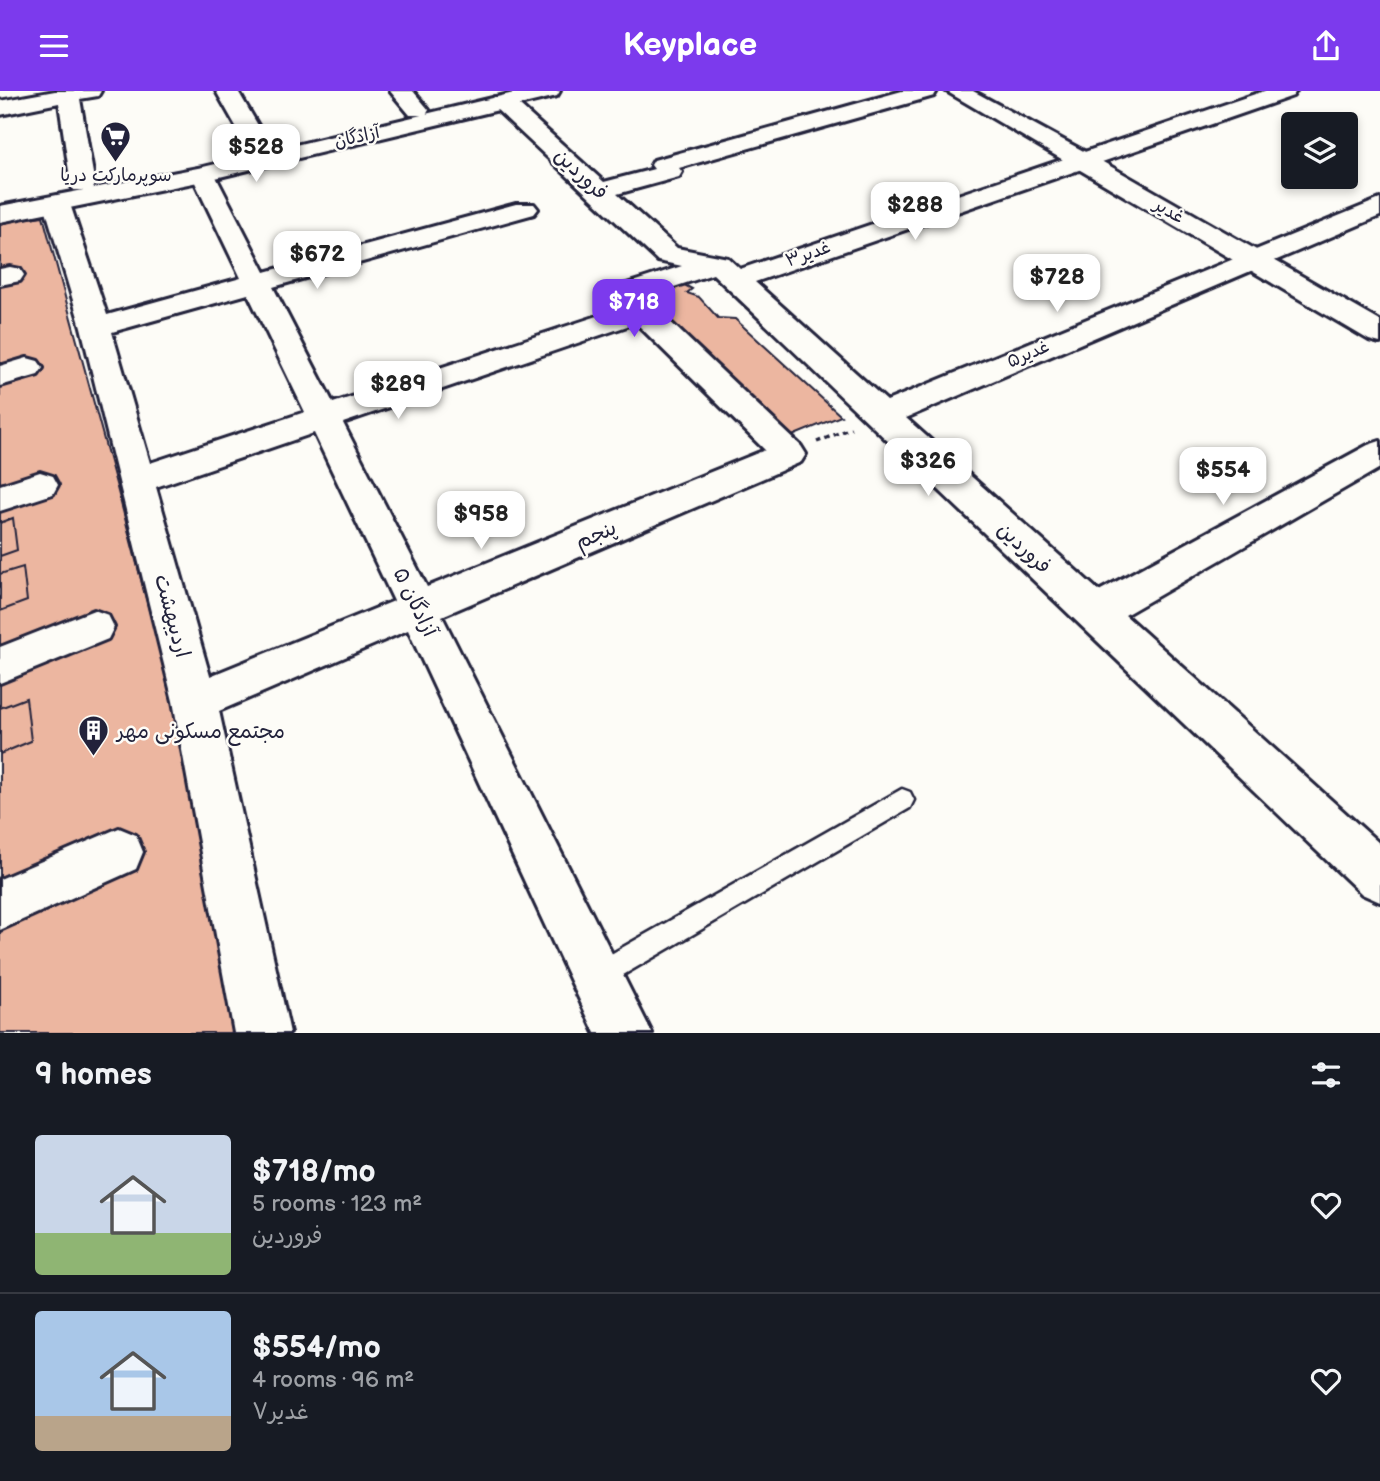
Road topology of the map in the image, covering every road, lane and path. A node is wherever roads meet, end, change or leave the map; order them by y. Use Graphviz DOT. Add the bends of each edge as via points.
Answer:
graph roads {
  1 [pos="227,91"];
  2 [pos="401,91"];
  3 [pos="549,91"];
  4 [pos="926,91"];
  5 [pos="957,91"];
  6 [pos="1285,91"];
  7 [pos="75,93"];
  8 [pos="502,97"];
  9 [pos="0,108"];
  10 [pos="418,110"];
  11 [pos="258,146"];
  12 [pos="1081,159"];
  13 [pos="203,174"];
  14 [pos="600,191"];
  15 [pos="70,195"];
  16 [pos="0,200"];
  17 [pos="1380,207"];
  18 [pos="525,209"];
  19 [pos="0,214"];
  20 [pos="1253,260"];
  21 [pos="726,272"];
  22 [pos="258,282"];
  23 [pos="642,311"];
  24 [pos="96,327"];
  25 [pos="1380,334"];
  26 [pos="881,416"];
  27 [pos="324,418"];
  28 [pos="1380,453"];
  29 [pos="789,454"];
  30 [pos="136,481"];
  31 [pos="40,485"];
  32 [pos="0,498"];
  33 [pos="419,610"];
  34 [pos="1094,613"];
  35 [pos="94,627"];
  36 [pos="0,666"];
  37 [pos="195,701"];
  38 [pos="902,800"];
  39 [pos="119,852"];
  40 [pos="1380,877"];
  41 [pos="0,905"];
  42 [pos="596,977"];
  43 [pos="262,1033"];
  44 [pos="624,1033"];
  1 -- 11 [label="street"];
  2 -- 10 [label="street"];
  3 -- 8 [label="street, آزادگان"];
  4 -- 14 [label="street" via="663,166 670,172"];
  5 -- 12 [label="street, غدیر"];
  6 -- 12 [label="street, غدیر۳"];
  7 -- 9 [label="street"];
  7 -- 15 [label="street, اردیبهشت"];
  8 -- 10 [label="street, آزادگان"];
  8 -- 13 [label="street, آزادگان"];
  8 -- 14 [label="street, فروردین"];
  10 -- 11 [label="street, آزادگان"];
  11 -- 15 [label="street, آزادگان"];
  12 -- 20 [label="street, غدیر"];
  12 -- 21 [label="street, غدیر۳"];
  13 -- 15 [label="street, آزادگان"];
  13 -- 22 [label="street, آزادگان ۵"];
  14 -- 21 [label="street, فروردین" via="668,255"];
  15 -- 16 [label="street, آزادگان"];
  15 -- 19 [label="street, آزادگان"];
  15 -- 24 [label="street, اردیبهشت"];
  17 -- 20 [label="street, غدیر۵"];
  18 -- 22 [label="street"];
  20 -- 25 [label="street, غدیر"];
  20 -- 26 [label="street, غدیر۵"];
  21 -- 23 [label="street, غدیر۳" via="624,294"];
  21 -- 26 [label="street, فروردین"];
  22 -- 24 [label="street"];
  22 -- 27 [label="street, آزادگان ۵"];
  23 -- 27 [label="street"];
  23 -- 29 [label="street"];
  24 -- 30 [label="street, اردیبهشت"];
  26 -- 29 [label="path"];
  26 -- 34 [label="street, فروردین"];
  27 -- 30 [label="street"];
  27 -- 33 [label="street, آزادگان ۵"];
  28 -- 34 [label="street"];
  29 -- 33 [label="street, پنجم"];
  30 -- 37 [label="street, اردیبهشت"];
  31 -- 32 [label="street"];
  33 -- 37 [label="street, پنجم"];
  33 -- 42 [label="street, آزادگان ۵"];
  34 -- 40 [label="street, فروردین"];
  35 -- 36 [label="street"];
  37 -- 43 [label="street, اردیبهشت"];
  38 -- 42 [label="lane"];
  39 -- 41 [label="street"];
  42 -- 44 [label="street, آزادگان ۵"];
}
